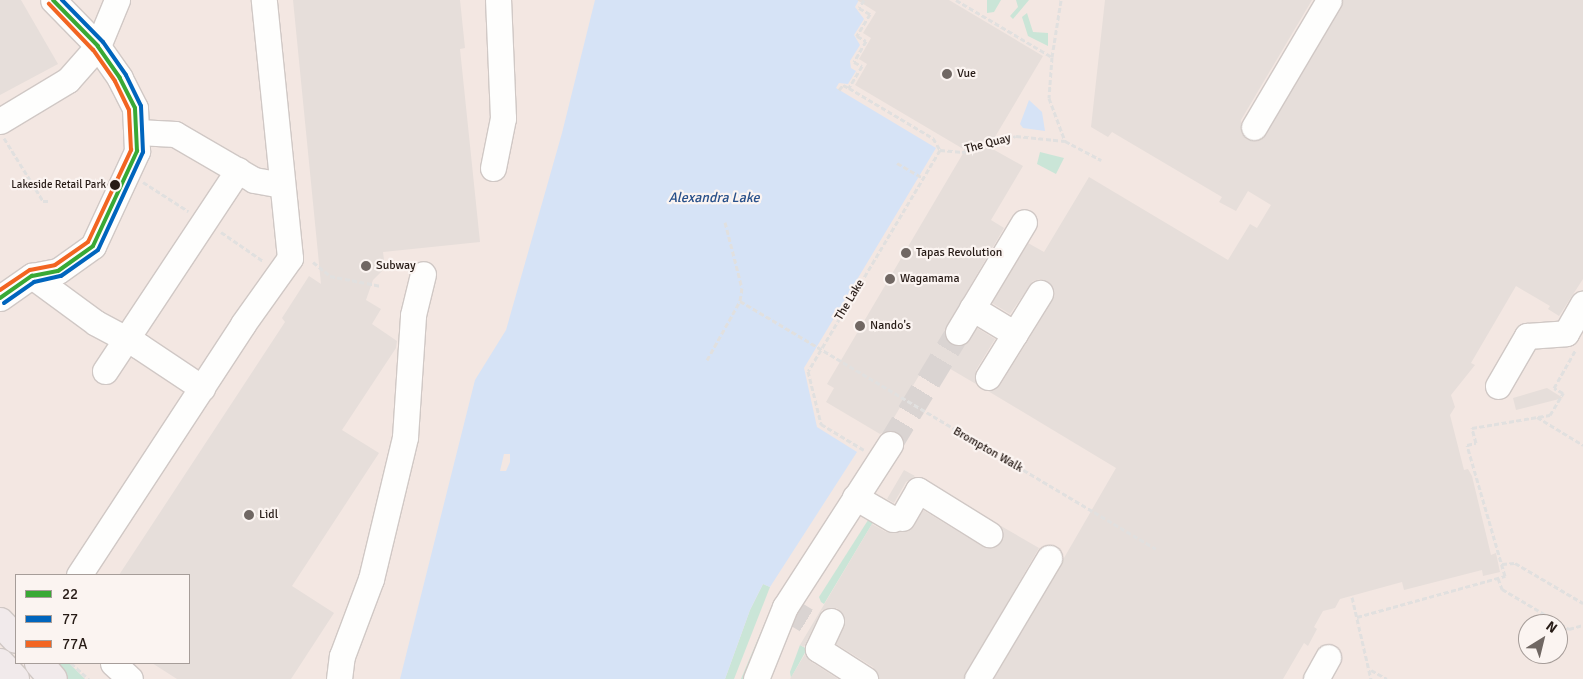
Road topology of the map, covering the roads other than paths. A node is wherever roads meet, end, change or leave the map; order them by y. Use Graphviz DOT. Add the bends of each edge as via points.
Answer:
graph roads {
  1 [pos="53,0"];
  2 [pos="117,0"];
  3 [pos="264,0"];
  4 [pos="498,0"];
  5 [pos="1329,0"];
  6 [pos="98,46"];
  7 [pos="0,121"];
  8 [pos="1254,127"];
  9 [pos="138,132"];
  10 [pos="493,168"];
  11 [pos="238,170"];
  12 [pos="282,185"];
  13 [pos="1024,222"];
  14 [pos="93,246"];
  15 [pos="423,274"];
  16 [pos="32,276"];
  17 [pos="1040,292"];
  18 [pos="0,298"];
  19 [pos="67,303"];
  20 [pos="1583,304"];
  21 [pos="972,308"];
  22 [pos="958,332"];
  23 [pos="1014,334"];
  24 [pos="126,340"];
  25 [pos="105,371"];
  26 [pos="988,377"];
  27 [pos="1498,386"];
  28 [pos="202,388"];
  29 [pos="890,444"];
  30 [pos="855,497"];
  31 [pos="989,534"];
  32 [pos="1049,558"];
  33 [pos="80,574"];
  34 [pos="831,621"];
  35 [pos="0,622"];
  36 [pos="15,638"];
  37 [pos="1328,657"];
  38 [pos="0,663"];
  39 [pos="40,664"];
  40 [pos="114,664"];
  41 [pos="808,664"];
  42 [pos="15,679"];
  43 [pos="53,679"];
  44 [pos="130,679"];
  45 [pos="339,679"];
  46 [pos="756,679"];
  47 [pos="835,679"];
  48 [pos="865,679"];
  49 [pos="977,679"];
  50 [pos="1316,679"];
  1 -- 6 [label="street"];
  2 -- 6 [label="street"];
  3 -- 12 [label="street"];
  4 -- 10 [label="street" via="503,118"];
  5 -- 8 [label="street"];
  6 -- 7 [label="street" via="68,80"];
  6 -- 9 [label="street" via="131,100"];
  9 -- 11 [label="street" via="175,134"];
  9 -- 14 [label="street" via="137,151"];
  11 -- 12 [label="street" via="254,180"];
  11 -- 24 [label="street"];
  12 -- 28 [label="street" via="290,258"];
  13 -- 21 [label="street"];
  14 -- 16 [label="street" via="58,271"];
  14 -- 19 [label="street" via="71,284"];
  15 -- 45 [label="street" via="413,315 404,437 371,579 342,656"];
  16 -- 18 [label="street"];
  16 -- 19 [label="street"];
  17 -- 23 [label="street"];
  19 -- 24 [label="street"];
  20 -- 27 [label="street" via="1566,333 1527,336"];
  21 -- 22 [label="street"];
  21 -- 23 [label="street"];
  23 -- 26 [label="street"];
  24 -- 25 [label="street"];
  24 -- 28 [label="street"];
  28 -- 33 [label="street"];
  29 -- 30 [label="street"];
  30 -- 31 [label="street" via="897,518 918,490"];
  30 -- 46 [label="street" via="785,606"];
  32 -- 49 [label="street"];
  34 -- 48 [label="street" via="818,649"];
  35 -- 36 [label="main road"];
  37 -- 50 [label="street"];
  38 -- 42 [label="main road"];
  39 -- 43 [label="main road"];
  40 -- 44 [label="street"];
  41 -- 47 [label="street"];
}
